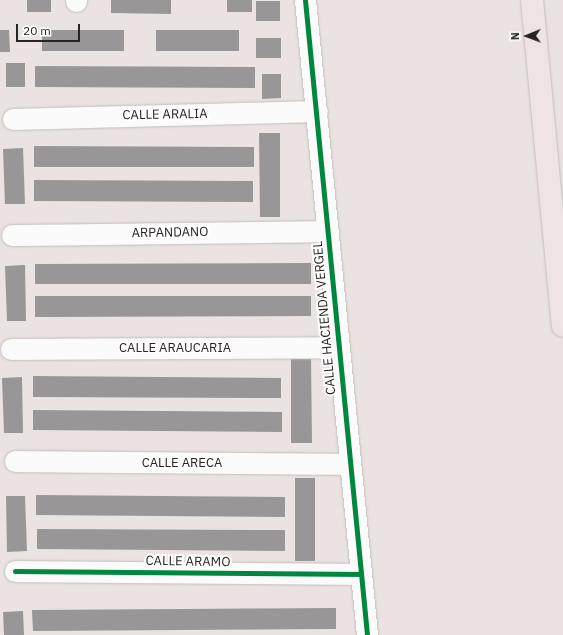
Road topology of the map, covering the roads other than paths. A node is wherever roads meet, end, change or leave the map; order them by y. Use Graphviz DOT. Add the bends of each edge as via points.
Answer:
graph roads {
  1 [pos="305,0"];
  2 [pos="532,0"];
  3 [pos="317,111"];
  4 [pos="13,119"];
  5 [pos="328,231"];
  6 [pos="12,236"];
  7 [pos="563,326"];
  8 [pos="339,346"];
  9 [pos="11,349"];
  10 [pos="15,462"];
  11 [pos="350,464"];
  12 [pos="15,571"];
  13 [pos="361,574"];
  14 [pos="367,635"];
  1 -- 3 [label="street, CALLE HACIENDA VERGEL"];
  2 -- 7 [label="highway"];
  3 -- 4 [label="street, CALLE ARALIA"];
  3 -- 5 [label="street, CALLE HACIENDA VERGEL"];
  5 -- 6 [label="street, ARPANDANO"];
  5 -- 8 [label="street, CALLE HACIENDA VERGEL"];
  8 -- 9 [label="street, CALLE ARAUCARIA"];
  8 -- 11 [label="street, CALLE HACIENDA VERGEL"];
  10 -- 11 [label="street, CALLE ARECA"];
  11 -- 13 [label="street, CALLE HACIENDA VERGEL"];
  12 -- 13 [label="street, CALLE ARAMO"];
  13 -- 14 [label="street, CALLE HACIENDA VERGEL"];
}
